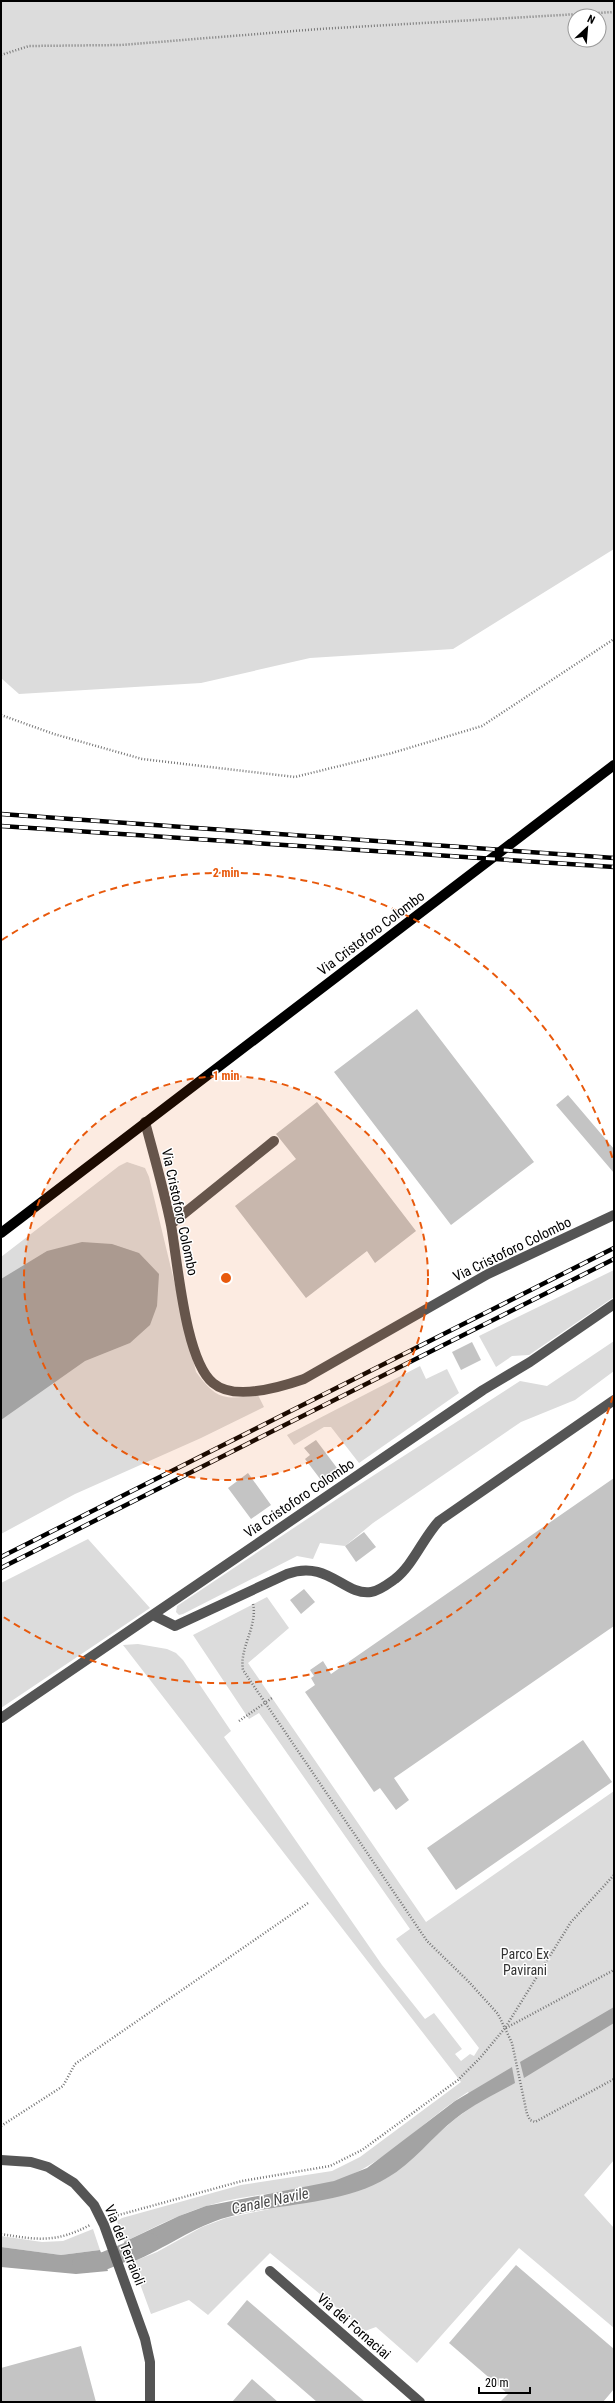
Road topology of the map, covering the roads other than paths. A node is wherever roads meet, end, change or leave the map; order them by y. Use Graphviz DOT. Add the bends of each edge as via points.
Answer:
graph roads {
  1 [pos="614,765"];
  2 [pos="146,1122"];
  3 [pos="274,1141"];
  4 [pos="614,1215"];
  5 [pos="171,1224"];
  6 [pos="1,1233"];
  7 [pos="614,1304"];
  8 [pos="614,1400"];
  9 [pos="153,1615"];
  10 [pos="1,1718"];
  11 [pos="1,2160"];
  12 [pos="270,2271"];
  13 [pos="150,2402"];
  14 [pos="420,2402"];
  1 -- 2 [label="main road, Via Cristoforo Colombo"];
  2 -- 5 [label="street, Via Cristoforo Colombo"];
  2 -- 6 [label="main road, Via Cristoforo Colombo"];
  3 -- 5 [label="street"];
  4 -- 5 [label="street, Via Cristoforo Colombo" via="488,1274 304,1379 282,1387 254,1392 231,1390 214,1384 202,1371 192,1346"];
  7 -- 9 [label="street, Via Cristoforo Colombo"];
  8 -- 9 [label="street" via="439,1521 407,1566 396,1578 381,1588 371,1592 360,1592 321,1573 302,1570 287,1574 175,1626"];
  9 -- 10 [label="street, Via Cristoforo Colombo"];
  11 -- 13 [label="street, Via dei Terraioli" via="31,2162 62,2174 86,2194 104,2225 127,2285 148,2352"];
  12 -- 14 [label="street, Via dei Fornaciai"];
}
